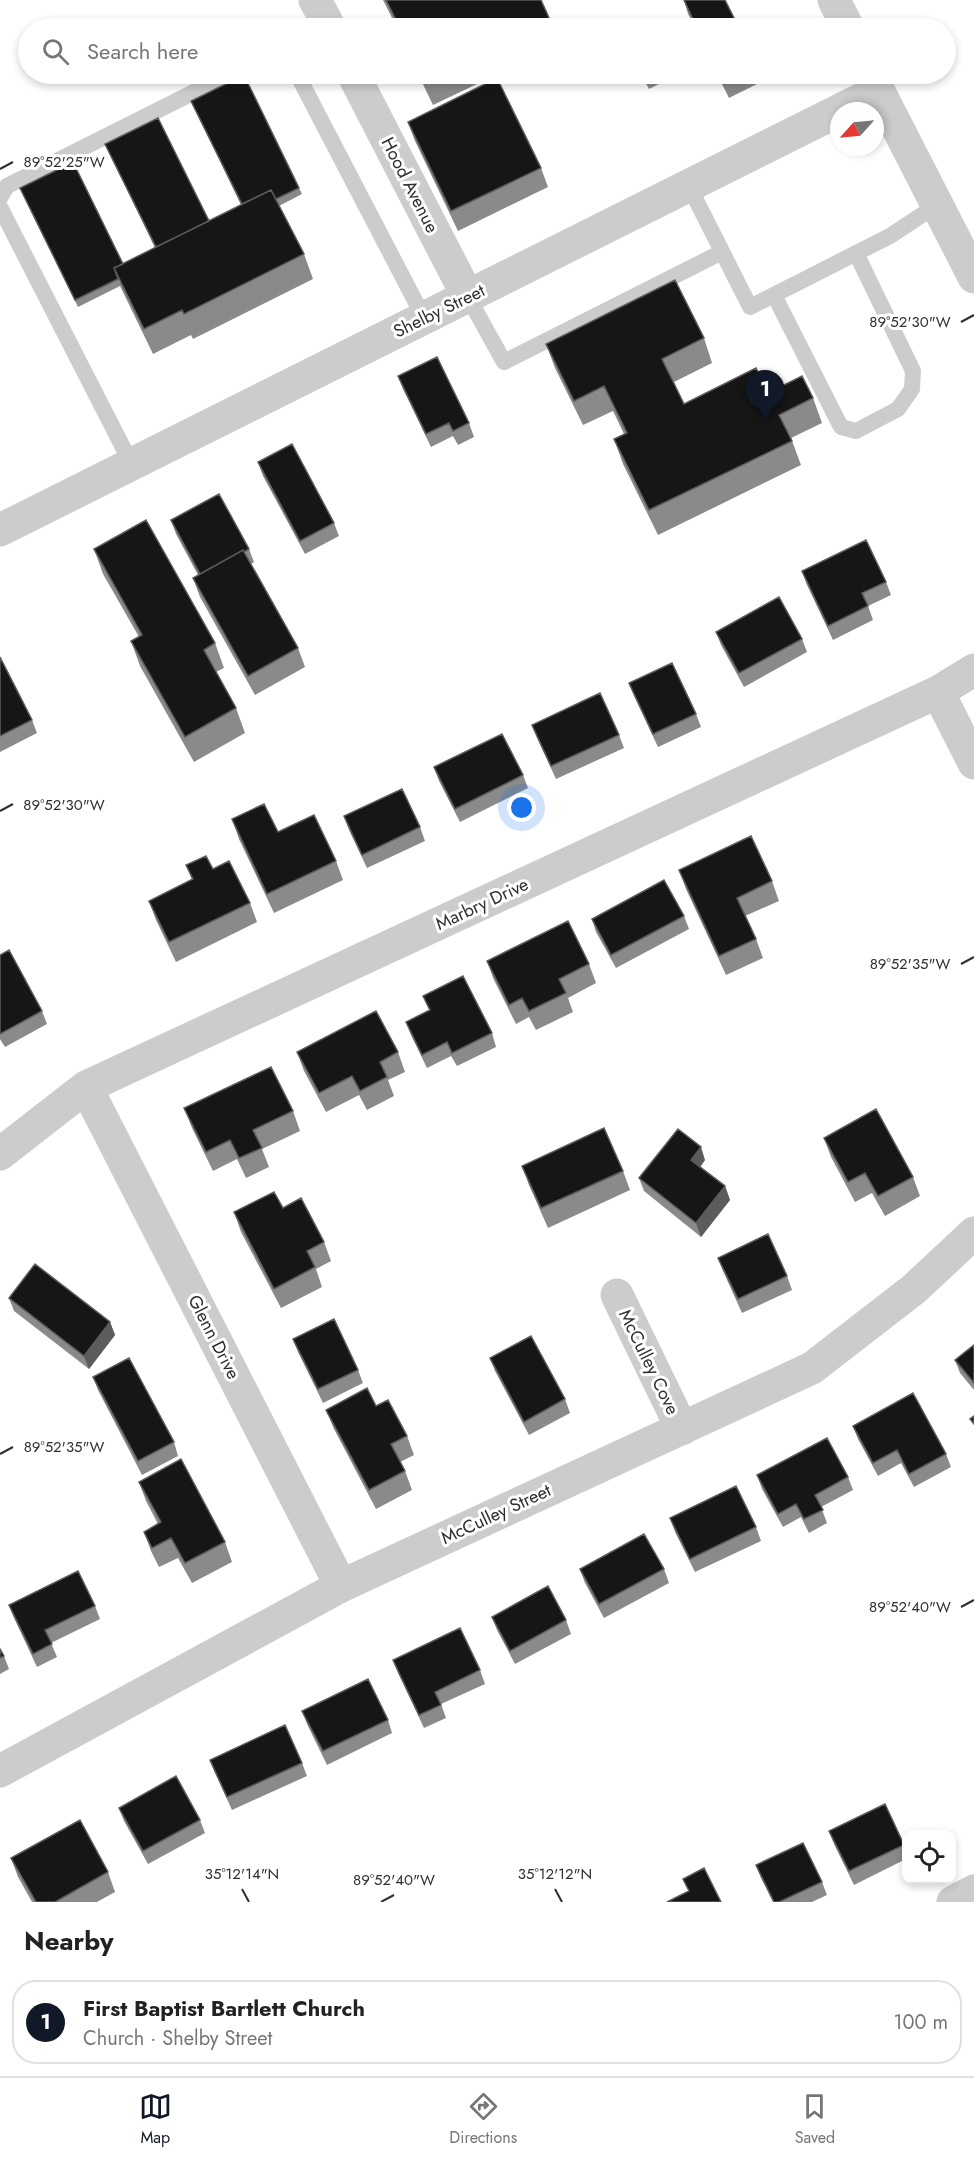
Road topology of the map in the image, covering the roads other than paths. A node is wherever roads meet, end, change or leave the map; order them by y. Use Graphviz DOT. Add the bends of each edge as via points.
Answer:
graph roads {
  1 [pos="315,0"];
  2 [pos="834,0"];
  3 [pos="325,18"];
  4 [pos="843,18"];
  5 [pos="210,84"];
  6 [pos="302,84"];
  7 [pos="358,84"];
  8 [pos="870,84"];
  9 [pos="875,84"];
  10 [pos="689,186"];
  11 [pos="0,198"];
  12 [pos="937,205"];
  13 [pos="0,207"];
  14 [pos="722,252"];
  15 [pos="856,253"];
  16 [pos="974,277"];
  17 [pos="774,295"];
  18 [pos="468,297"];
  19 [pos="424,318"];
  20 [pos="131,463"];
  21 [pos="0,530"];
  22 [pos="974,670"];
  23 [pos="938,692"];
  24 [pos="974,763"];
  25 [pos="86,1087"];
  26 [pos="0,1154"];
  27 [pos="974,1233"];
  28 [pos="617,1295"];
  29 [pos="681,1429"];
  30 [pos="341,1586"];
  31 [pos="0,1771"];
  32 [pos="974,1891"];
  33 [pos="953,1902"];
  1 -- 3 [label="street"];
  2 -- 4 [label="street"];
  5 -- 11 [label="lane" via="8,186"];
  6 -- 19 [label="lane"];
  7 -- 18 [label="street, Hood Avenue"];
  8 -- 10 [label="street, Shelby Street"];
  9 -- 12 [label="street"];
  10 -- 14 [label="lane"];
  10 -- 18 [label="street, Shelby Street"];
  12 -- 15 [label="lane"];
  12 -- 16 [label="street"];
  13 -- 20 [label="lane"];
  14 -- 17 [label="lane" via="750,307"];
  14 -- 18 [label="lane" via="504,362"];
  15 -- 17 [label="lane"];
  15 -- 17 [label="lane" via="913,371 912,389 898,409 856,431 841,427"];
  18 -- 19 [label="street, Shelby Street"];
  19 -- 20 [label="street, Shelby Street"];
  20 -- 21 [label="street, Shelby Street"];
  22 -- 23 [label="street, Marbry Drive"];
  23 -- 24 [label="street"];
  23 -- 25 [label="street, Marbry Drive"];
  25 -- 26 [label="street, Marbry Drive"];
  25 -- 30 [label="street, Glenn Drive"];
  27 -- 29 [label="street, McCulley Street" via="914,1289 812,1368"];
  28 -- 29 [label="street, McCulley Cove"];
  29 -- 30 [label="street, McCulley Street"];
  30 -- 31 [label="street, McCulley Street"];
  32 -- 33 [label="street"];
}
